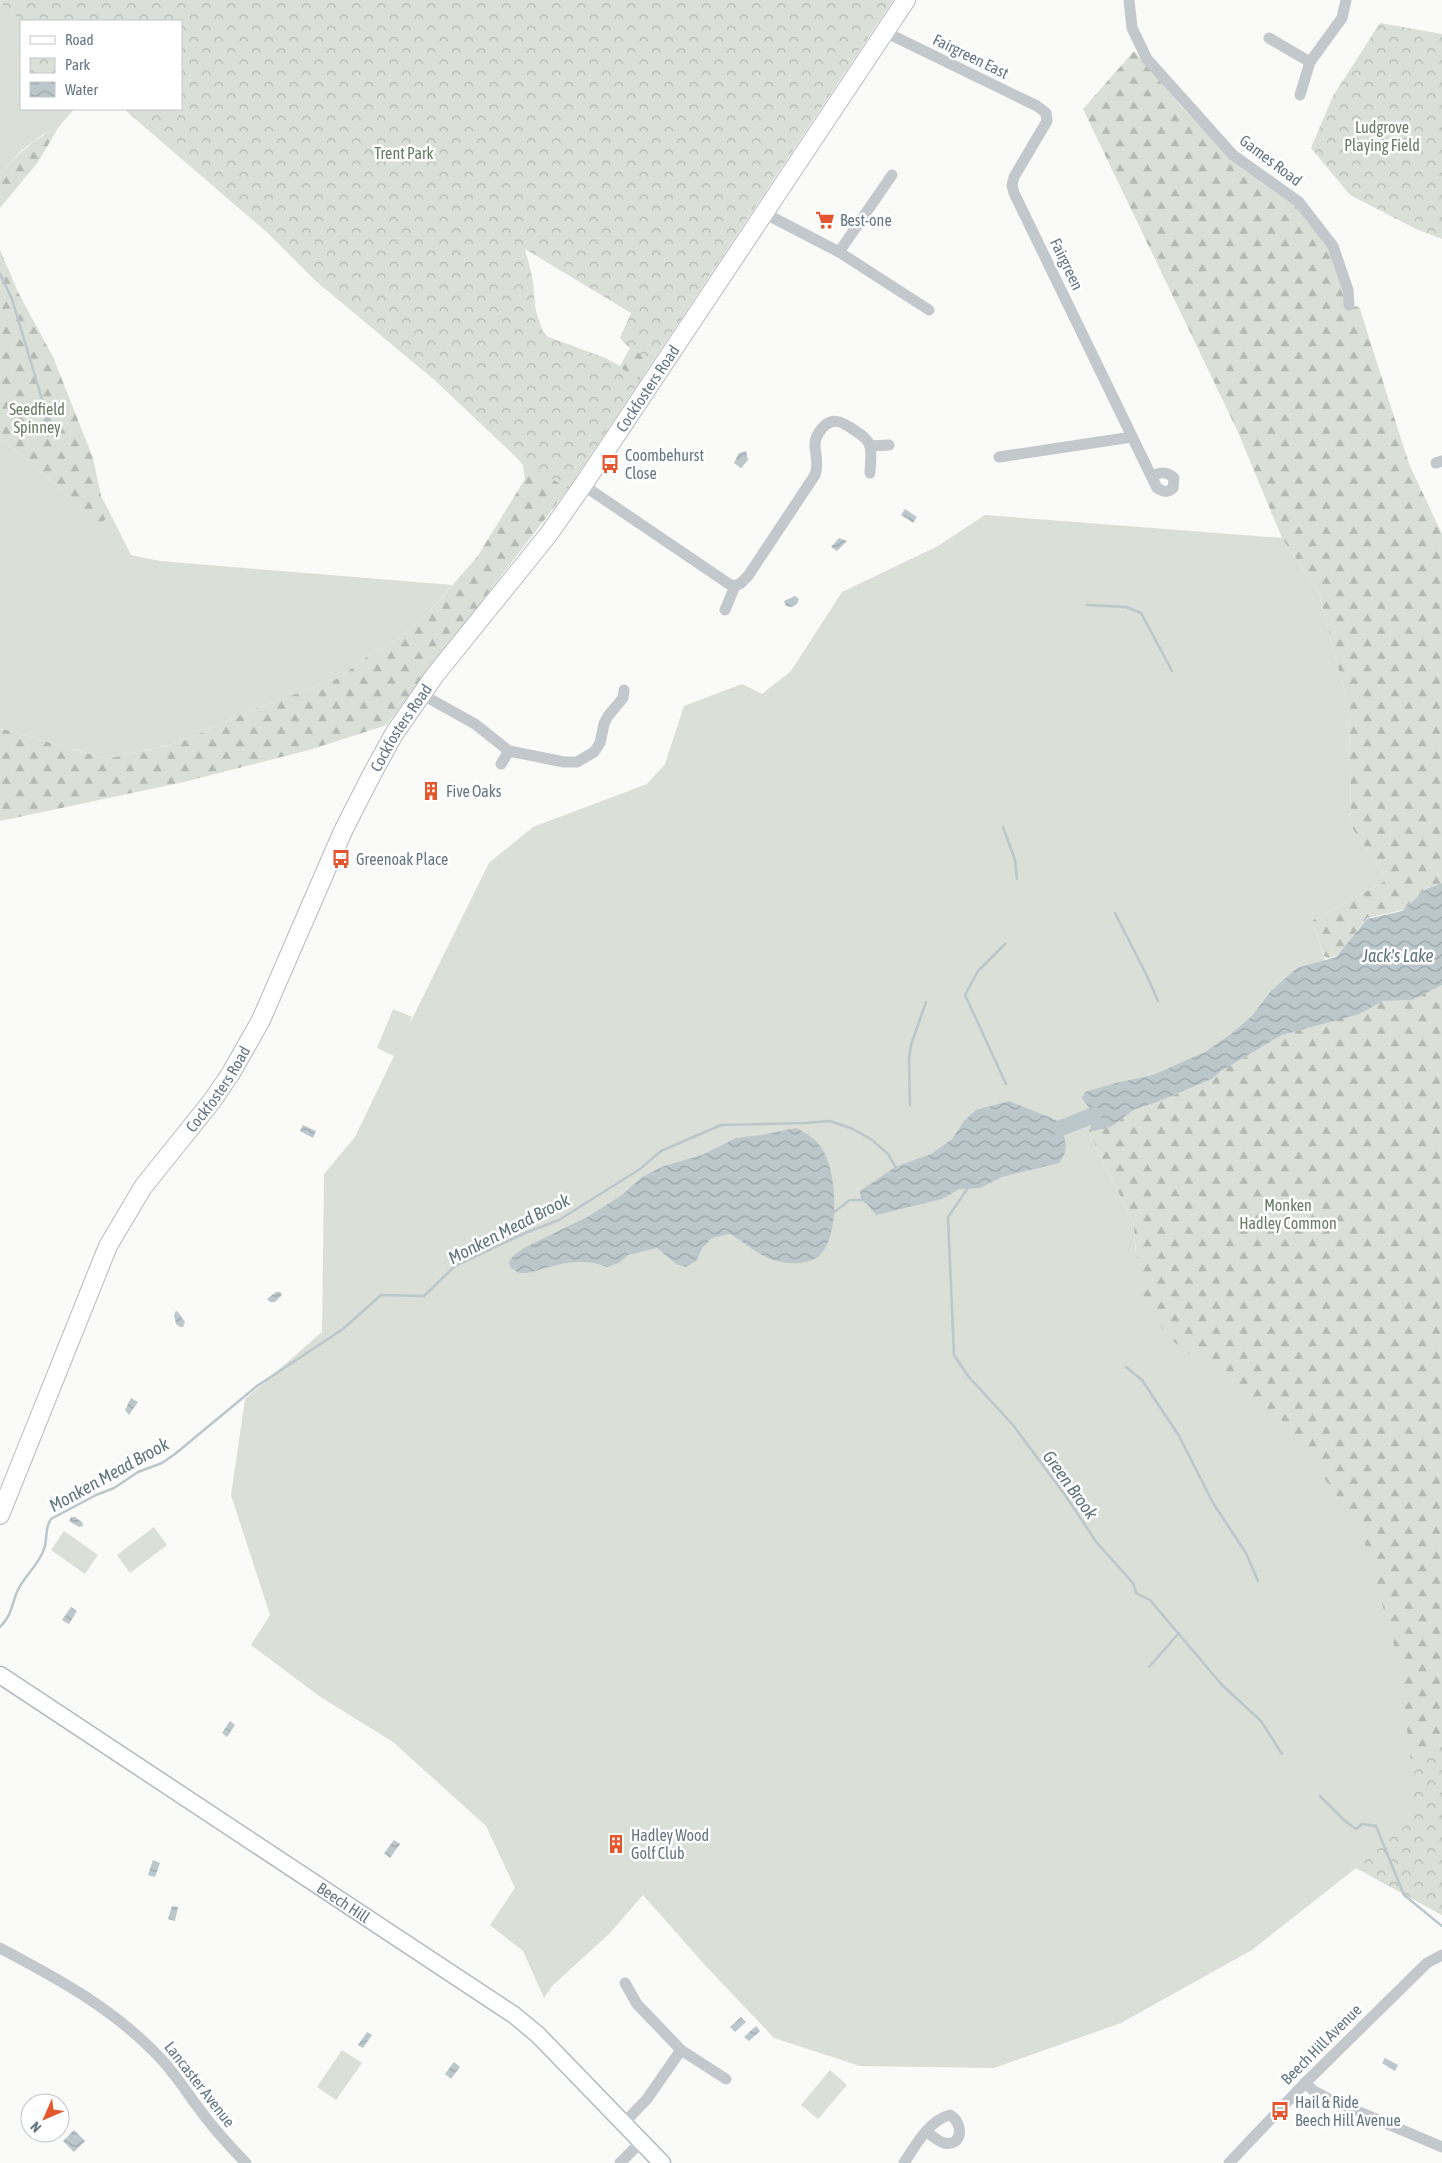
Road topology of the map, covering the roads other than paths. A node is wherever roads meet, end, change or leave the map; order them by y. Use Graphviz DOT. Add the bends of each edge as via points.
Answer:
graph roads {
  1 [pos="906,0"];
  2 [pos="1129,0"];
  3 [pos="1346,0"];
  4 [pos="885,32"];
  5 [pos="1268,38"];
  6 [pos="1310,62"];
  7 [pos="1300,95"];
  8 [pos="1042,109"];
  9 [pos="892,175"];
  10 [pos="764,213"];
  11 [pos="839,252"];
  12 [pos="1349,305"];
  13 [pos="929,310"];
  14 [pos="1132,437"];
  15 [pos="870,446"];
  16 [pos="889,446"];
  17 [pos="999,457"];
  18 [pos="870,473"];
  19 [pos="1152,476"];
  20 [pos="583,485"];
  21 [pos="735,586"];
  22 [pos="725,610"];
  23 [pos="624,690"];
  24 [pos="421,694"];
  25 [pos="509,751"];
  26 [pos="501,764"];
  27 [pos="1,1508"];
  28 [pos="0,1675"];
  29 [pos="0,1948"];
  30 [pos="1442,1955"];
  31 [pos="625,1983"];
  32 [pos="681,2050"];
  33 [pos="726,2079"];
  34 [pos="1305,2083"];
  35 [pos="623,2124"];
  36 [pos="927,2132"];
  37 [pos="641,2142"];
  38 [pos="1442,2147"];
  39 [pos="246,2163"];
  40 [pos="620,2163"];
  41 [pos="662,2163"];
  42 [pos="904,2163"];
  43 [pos="1229,2163"];
  1 -- 4 [label="main road, Cockfosters Road"];
  2 -- 12 [label="street, Games Road" via="1132,28 1147,59 1232,155 1299,202 1333,246 1348,290"];
  3 -- 6 [label="street" via="1342,18"];
  4 -- 8 [label="street, Fairgreen East"];
  4 -- 10 [label="main road, Cockfosters Road"];
  5 -- 6 [label="street"];
  6 -- 7 [label="street"];
  8 -- 14 [label="street, Fairgreen" via="1047,121 1014,177 1014,193"];
  9 -- 11 [label="street"];
  10 -- 11 [label="street"];
  10 -- 20 [label="main road, Cockfosters Road"];
  11 -- 13 [label="street"];
  14 -- 17 [label="street"];
  14 -- 19 [label="street, Fairgreen"];
  15 -- 16 [label="street"];
  15 -- 18 [label="street"];
  15 -- 21 [label="street" via="842,421 836,420 824,426 815,441 818,466 815,475 748,576"];
  20 -- 21 [label="street"];
  20 -- 24 [label="main road, Cockfosters Road" via="548,535"];
  21 -- 22 [label="street"];
  23 -- 25 [label="street" via="623,698 604,724 600,743 587,758 564,762"];
  24 -- 25 [label="street" via="475,724"];
  24 -- 27 [label="main road, Cockfosters Road" via="394,734 357,803 247,1047 212,1101 143,1187 108,1246"];
  25 -- 26 [label="street"];
  28 -- 35 [label="street, Beech Hill" via="514,2015 538,2035"];
  29 -- 39 [label="street, Lancaster Avenue" via="79,1992 145,2042 179,2079 213,2128"];
  30 -- 34 [label="street, Beech Hill Avenue" via="1427,1963"];
  31 -- 32 [label="street" via="637,2004"];
  32 -- 33 [label="street"];
  32 -- 35 [label="street" via="648,2098"];
  34 -- 38 [label="street" via="1331,2100"];
  34 -- 43 [label="street, Beech Hill Avenue"];
  35 -- 37 [label="street, Beech Hill"];
  36 -- 42 [label="street"];
  37 -- 40 [label="street"];
  37 -- 41 [label="street, Beech Hill"];
}
